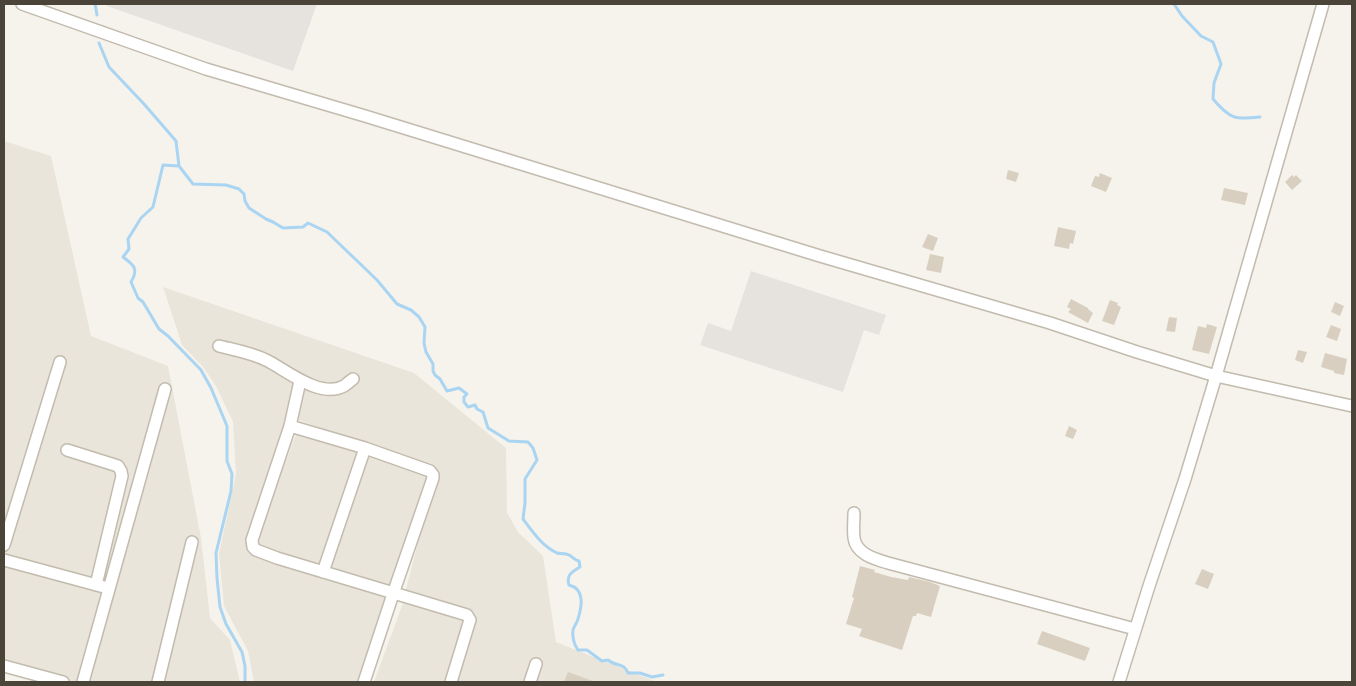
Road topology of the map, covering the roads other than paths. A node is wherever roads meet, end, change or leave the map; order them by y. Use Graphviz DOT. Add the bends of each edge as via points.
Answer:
graph roads {
  1 [pos="22,4"];
  2 [pos="1322,4"];
  3 [pos="219,346"];
  4 [pos="60,362"];
  5 [pos="1216,376"];
  6 [pos="353,379"];
  7 [pos="300,381"];
  8 [pos="165,389"];
  9 [pos="1352,406"];
  10 [pos="290,426"];
  11 [pos="365,448"];
  12 [pos="67,450"];
  13 [pos="854,513"];
  14 [pos="192,542"];
  15 [pos="4,545"];
  16 [pos="4,560"];
  17 [pos="323,572"];
  18 [pos="96,585"];
  19 [pos="109,588"];
  20 [pos="393,594"];
  21 [pos="1136,629"];
  22 [pos="536,664"];
  23 [pos="4,666"];
  24 [pos="63,682"];
  25 [pos="83,682"];
  26 [pos="158,682"];
  27 [pos="364,682"];
  28 [pos="451,682"];
  29 [pos="530,682"];
  30 [pos="1119,682"];
  1 -- 5 [label="street" via="206,69"];
  2 -- 5 [label="street"];
  3 -- 7 [label="street" via="261,358"];
  4 -- 15 [label="street"];
  5 -- 9 [label="street"];
  5 -- 21 [label="street"];
  6 -- 7 [label="street" via="332,390"];
  7 -- 10 [label="street"];
  8 -- 19 [label="street"];
  10 -- 11 [label="street"];
  10 -- 17 [label="street" via="252,544 256,550 276,558"];
  11 -- 17 [label="street"];
  11 -- 20 [label="street" via="433,474"];
  12 -- 18 [label="street" via="118,466 121,471"];
  13 -- 21 [label="street" via="854,539 858,548 870,557"];
  14 -- 26 [label="street"];
  16 -- 18 [label="street"];
  17 -- 20 [label="street"];
  18 -- 19 [label="street"];
  19 -- 25 [label="street"];
  20 -- 27 [label="street"];
  20 -- 28 [label="street" via="469,617"];
  21 -- 30 [label="street"];
  22 -- 29 [label="street"];
  23 -- 24 [label="street"];
}
